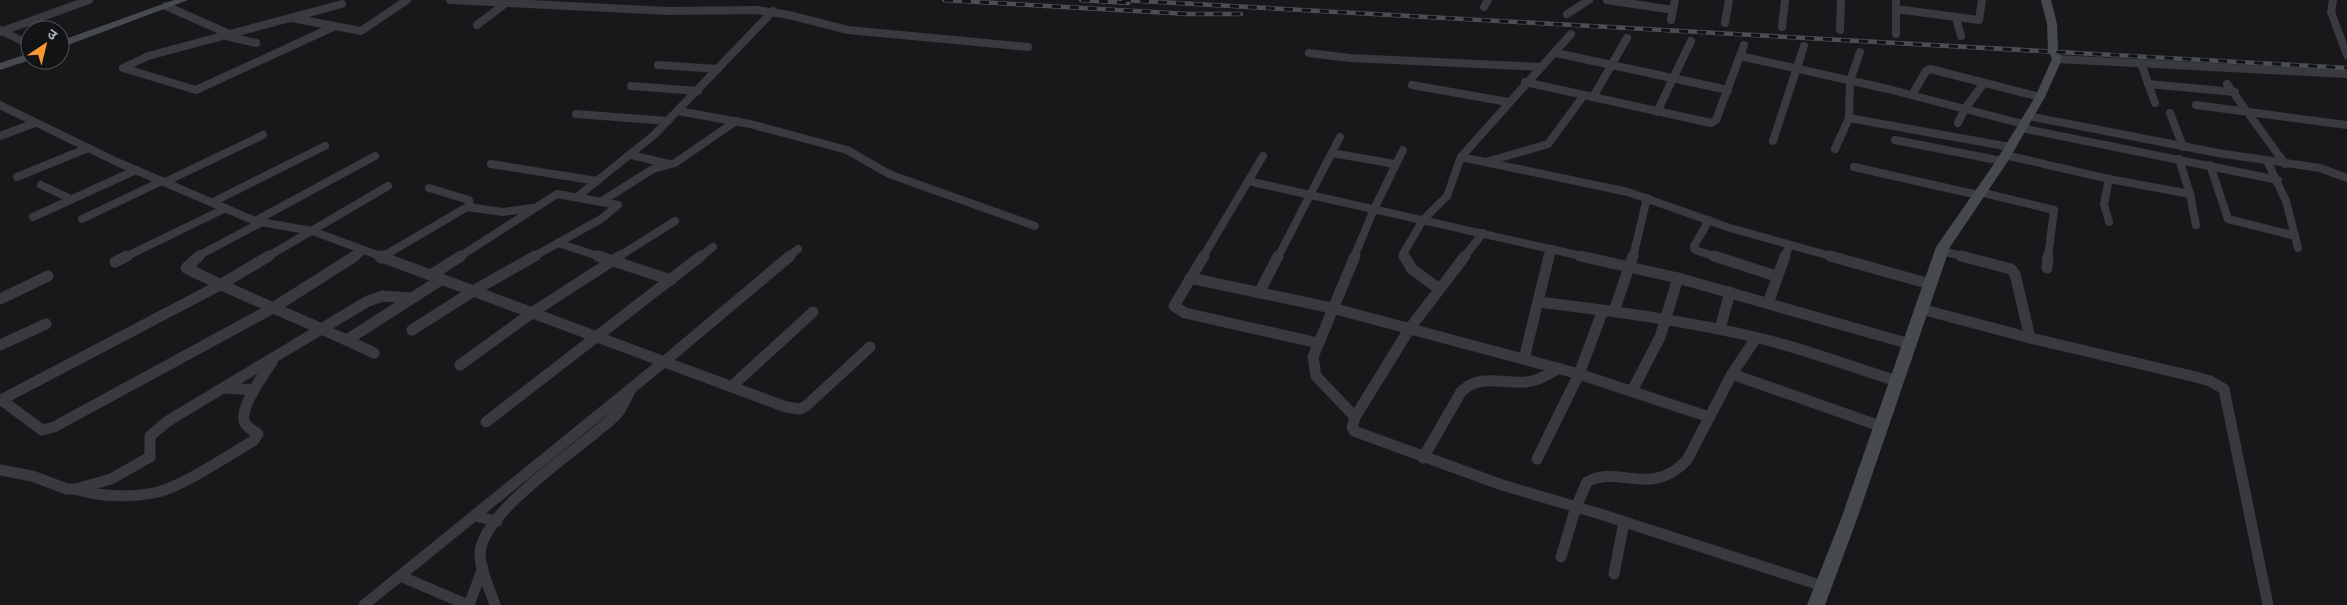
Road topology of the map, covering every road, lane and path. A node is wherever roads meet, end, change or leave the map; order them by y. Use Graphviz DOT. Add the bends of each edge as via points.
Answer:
graph roads {
  1 [pos="89,0"];
  2 [pos="183,0"];
  3 [pos="407,0"];
  4 [pos="450,0"];
  5 [pos="1488,0"];
  6 [pos="1589,0"];
  7 [pos="1607,0"];
  8 [pos="1676,0"];
  9 [pos="1729,0"];
  10 [pos="1785,0"];
  11 [pos="1841,0"];
  12 [pos="1896,0"];
  13 [pos="1982,0"];
  14 [pos="2046,0"];
  15 [pos="2333,0"];
  16 [pos="506,3"];
  17 [pos="342,4"];
  18 [pos="166,6"];
  19 [pos="1484,7"];
  20 [pos="1896,9"];
  21 [pos="1673,10"];
  22 [pos="773,11"];
  23 [pos="1567,14"];
  24 [pos="289,18"];
  25 [pos="1956,18"];
  26 [pos="1671,20"];
  27 [pos="1725,23"];
  28 [pos="477,24"];
  29 [pos="1782,26"];
  30 [pos="333,27"];
  31 [pos="1840,30"];
  32 [pos="1,31"];
  33 [pos="1571,34"];
  34 [pos="1896,34"];
  35 [pos="226,35"];
  36 [pos="1961,36"];
  37 [pos="1627,38"];
  38 [pos="20,40"];
  39 [pos="70,41"];
  40 [pos="1691,41"];
  41 [pos="256,43"];
  42 [pos="2345,43"];
  43 [pos="1744,45"];
  44 [pos="1804,46"];
  45 [pos="1028,47"];
  46 [pos="1860,52"];
  47 [pos="1309,53"];
  48 [pos="1556,53"];
  49 [pos="2347,55"];
  50 [pos="1740,56"];
  51 [pos="2057,59"];
  52 [pos="20,60"];
  53 [pos="2141,63"];
  54 [pos="658,65"];
  55 [pos="1612,65"];
  56 [pos="0,67"];
  57 [pos="1541,67"];
  58 [pos="718,69"];
  59 [pos="1797,69"];
  60 [pos="2347,74"];
  61 [pos="1672,78"];
  62 [pos="1850,81"];
  63 [pos="1526,82"];
  64 [pos="1984,83"];
  65 [pos="2148,84"];
  66 [pos="2227,84"];
  67 [pos="1412,85"];
  68 [pos="631,86"];
  69 [pos="1728,90"];
  70 [pos="698,91"];
  71 [pos="2234,92"];
  72 [pos="1912,95"];
  73 [pos="1589,96"];
  74 [pos="2040,97"];
  75 [pos="1508,102"];
  76 [pos="2155,103"];
  77 [pos="2196,105"];
  78 [pos="0,106"];
  79 [pos="1964,110"];
  80 [pos="678,111"];
  81 [pos="1657,112"];
  82 [pos="2247,112"];
  83 [pos="2170,113"];
  84 [pos="576,114"];
  85 [pos="1849,118"];
  86 [pos="668,121"];
  87 [pos="736,121"];
  88 [pos="35,122"];
  89 [pos="1958,123"];
  90 [pos="2024,123"];
  91 [pos="2347,125"];
  92 [pos="263,135"];
  93 [pos="0,136"];
  94 [pos="1340,138"];
  95 [pos="1895,140"];
  96 [pos="1773,141"];
  97 [pos="325,146"];
  98 [pos="2184,147"];
  99 [pos="88,148"];
  100 [pos="1835,149"];
  101 [pos="1403,150"];
  102 [pos="1332,153"];
  103 [pos="631,154"];
  104 [pos="2006,155"];
  105 [pos="374,156"];
  106 [pos="1263,156"];
  107 [pos="1461,157"];
  108 [pos="2179,159"];
  109 [pos="2267,161"];
  110 [pos="1482,163"];
  111 [pos="492,164"];
  112 [pos="672,164"];
  113 [pos="1395,164"];
  114 [pos="2284,164"];
  115 [pos="2210,165"];
  116 [pos="1854,167"];
  117 [pos="136,170"];
  118 [pos="17,177"];
  119 [pos="2347,178"];
  120 [pos="2108,179"];
  121 [pos="2278,180"];
  122 [pos="597,181"];
  123 [pos="163,182"];
  124 [pos="1248,182"];
  125 [pos="41,185"];
  126 [pos="388,186"];
  127 [pos="429,188"];
  128 [pos="1310,194"];
  129 [pos="1979,194"];
  130 [pos="2190,194"];
  131 [pos="577,197"];
  132 [pos="1647,198"];
  133 [pos="71,199"];
  134 [pos="602,201"];
  135 [pos="213,202"];
  136 [pos="470,206"];
  137 [pos="226,208"];
  138 [pos="536,208"];
  139 [pos="1374,208"];
  140 [pos="33,217"];
  141 [pos="82,219"];
  142 [pos="1423,220"];
  143 [pos="1709,220"];
  144 [pos="258,221"];
  145 [pos="675,221"];
  146 [pos="2110,222"];
  147 [pos="2196,225"];
  148 [pos="1035,226"];
  149 [pos="312,231"];
  150 [pos="1483,233"];
  151 [pos="2295,236"];
  152 [pos="558,243"];
  153 [pos="1790,245"];
  154 [pos="713,248"];
  155 [pos="2298,248"];
  156 [pos="798,249"];
  157 [pos="1551,250"];
  158 [pos="363,251"];
  159 [pos="1942,251"];
  160 [pos="380,258"];
  161 [pos="612,261"];
  162 [pos="115,262"];
  163 [pos="2047,268"];
  164 [pos="1630,269"];
  165 [pos="431,275"];
  166 [pos="48,276"];
  167 [pos="1776,276"];
  168 [pos="1190,278"];
  169 [pos="1678,278"];
  170 [pos="442,279"];
  171 [pos="671,280"];
  172 [pos="1930,284"];
  173 [pos="220,285"];
  174 [pos="1439,289"];
  175 [pos="475,290"];
  176 [pos="1730,292"];
  177 [pos="1259,293"];
  178 [pos="412,298"];
  179 [pos="0,299"];
  180 [pos="1538,302"];
  181 [pos="1768,303"];
  182 [pos="274,308"];
  183 [pos="1332,308"];
  184 [pos="1921,309"];
  185 [pos="1608,311"];
  186 [pos="533,312"];
  187 [pos="813,312"];
  188 [pos="1667,320"];
  189 [pos="46,324"];
  190 [pos="323,328"];
  191 [pos="1410,328"];
  192 [pos="1720,329"];
  193 [pos="412,330"];
  194 [pos="598,336"];
  195 [pos="1756,338"];
  196 [pos="2030,338"];
  197 [pos="347,340"];
  198 [pos="1318,343"];
  199 [pos="1910,344"];
  200 [pos="0,345"];
  201 [pos="870,347"];
  202 [pos="374,353"];
  203 [pos="1524,359"];
  204 [pos="273,360"];
  205 [pos="665,361"];
  206 [pos="460,365"];
  207 [pos="1559,368"];
  208 [pos="1579,374"];
  209 [pos="1732,374"];
  210 [pos="1897,381"];
  211 [pos="732,386"];
  212 [pos="224,388"];
  213 [pos="632,388"];
  214 [pos="254,390"];
  215 [pos="1632,391"];
  216 [pos="1,400"];
  217 [pos="1355,417"];
  218 [pos="1709,417"];
  219 [pos="486,422"];
  220 [pos="1880,426"];
  221 [pos="592,436"];
  222 [pos="555,450"];
  223 [pos="1424,458"];
  224 [pos="1537,459"];
  225 [pos="0,470"];
  226 [pos="74,489"];
  227 [pos="1576,507"];
  228 [pos="474,516"];
  229 [pos="497,521"];
  230 [pos="1624,522"];
  231 [pos="1561,557"];
  232 [pos="483,568"];
  233 [pos="1614,574"];
  234 [pos="400,576"];
  235 [pos="1823,586"];
  236 [pos="364,605"];
  237 [pos="468,605"];
  238 [pos="495,605"];
  239 [pos="1816,605"];
  240 [pos="2268,605"];
  1 -- 32 [label="street"];
  2 -- 18 [label="street"];
  3 -- 30 [label="street" via="363,30"];
  4 -- 16 [label="street"];
  5 -- 19 [label="street"];
  6 -- 23 [label="street"];
  7 -- 21 [label="street"];
  8 -- 21 [label="street"];
  9 -- 27 [label="street"];
  10 -- 29 [label="street"];
  11 -- 31 [label="street"];
  12 -- 20 [label="street"];
  13 -- 25 [label="street" via="1980,19"];
  14 -- 51 [label="street" via="2052,24 2052,50"];
  15 -- 42 [label="street" via="2331,12"];
  16 -- 22 [label="street" via="660,11"];
  16 -- 28 [label="street"];
  17 -- 24 [label="street"];
  18 -- 35 [label="street"];
  18 -- 39 [label="street"];
  20 -- 25 [label="street"];
  20 -- 34 [label="street"];
  21 -- 26 [label="street"];
  22 -- 45 [label="street" via="848,30"];
  22 -- 58 [label="street"];
  24 -- 30 [label="street"];
  24 -- 35 [label="street"];
  25 -- 36 [label="street"];
  30 -- 35 [label="street" via="196,90 123,68 148,56"];
  32 -- 38 [label="street"];
  33 -- 48 [label="street"];
  35 -- 41 [label="street"];
  37 -- 55 [label="street"];
  40 -- 61 [label="street"];
  42 -- 49 [label="street"];
  43 -- 50 [label="street"];
  44 -- 59 [label="street"];
  46 -- 62 [label="street"];
  47 -- 57 [label="street" via="1350,58"];
  48 -- 55 [label="street"];
  48 -- 57 [label="street"];
  50 -- 59 [label="street"];
  50 -- 69 [label="street"];
  51 -- 53 [label="street"];
  51 -- 74 [label="street"];
  52 -- 56 [label="street"];
  53 -- 60 [label="street"];
  53 -- 65 [label="street"];
  54 -- 58 [label="street"];
  55 -- 61 [label="street"];
  55 -- 73 [label="street"];
  57 -- 63 [label="street"];
  58 -- 70 [label="street"];
  59 -- 62 [label="street"];
  59 -- 96 [label="street"];
  61 -- 69 [label="street"];
  61 -- 81 [label="street"];
  62 -- 72 [label="street"];
  62 -- 85 [label="street"];
  63 -- 73 [label="street"];
  63 -- 75 [label="street"];
  64 -- 72 [label="street" via="1928,70"];
  64 -- 74 [label="street"];
  64 -- 79 [label="street"];
  65 -- 71 [label="street"];
  65 -- 76 [label="street"];
  66 -- 71 [label="street"];
  67 -- 75 [label="street"];
  68 -- 70 [label="street"];
  69 -- 81 [label="street" via="1716,120 1711,123"];
  70 -- 80 [label="street"];
  71 -- 82 [label="street"];
  72 -- 79 [label="street"];
  73 -- 81 [label="street"];
  73 -- 110 [label="street" via="1548,144"];
  74 -- 90 [label="street"];
  75 -- 107 [label="street"];
  77 -- 82 [label="street"];
  78 -- 88 [label="street"];
  79 -- 89 [label="street"];
  79 -- 90 [label="street"];
  80 -- 86 [label="street"];
  80 -- 87 [label="street"];
  82 -- 91 [label="street"];
  82 -- 114 [label="street"];
  83 -- 98 [label="street"];
  84 -- 86 [label="street"];
  85 -- 100 [label="street"];
  85 -- 104 [label="street"];
  86 -- 103 [label="street"];
  87 -- 112 [label="street"];
  87 -- 148 [label="street" via="857,153 889,174"];
  88 -- 93 [label="street"];
  88 -- 99 [label="street"];
  90 -- 98 [label="street"];
  90 -- 104 [label="street"];
  90 -- 108 [label="street"];
  92 -- 123 [label="street"];
  94 -- 102 [label="street"];
  95 -- 104 [label="street"];
  97 -- 135 [label="street"];
  98 -- 109 [label="street"];
  99 -- 117 [label="street"];
  99 -- 118 [label="street"];
  101 -- 113 [label="street"];
  102 -- 113 [label="street"];
  102 -- 128 [label="street"];
  103 -- 112 [label="street"];
  103 -- 122 [label="street"];
  104 -- 120 [label="street"];
  104 -- 129 [label="street"];
  105 -- 144 [label="street"];
  106 -- 124 [label="street"];
  107 -- 110 [label="street"];
  107 -- 142 [label="street" via="1447,196"];
  108 -- 115 [label="street"];
  108 -- 130 [label="street"];
  109 -- 114 [label="street"];
  109 -- 121 [label="street"];
  110 -- 132 [label="street" via="1603,185"];
  111 -- 122 [label="street"];
  112 -- 134 [label="street" via="652,170"];
  113 -- 139 [label="street"];
  114 -- 119 [label="street" via="2320,168"];
  115 -- 121 [label="street"];
  115 -- 151 [label="street" via="2228,220"];
  116 -- 129 [label="street"];
  117 -- 123 [label="street"];
  117 -- 133 [label="street"];
  120 -- 130 [label="street"];
  120 -- 146 [label="street" via="2104,204"];
  121 -- 151 [label="street"];
  122 -- 131 [label="street"];
  123 -- 135 [label="street"];
  123 -- 141 [label="street"];
  124 -- 128 [label="street"];
  124 -- 168 [label="street"];
  125 -- 133 [label="street"];
  126 -- 149 [label="street"];
  127 -- 136 [label="street" via="469,200"];
  128 -- 139 [label="street"];
  128 -- 177 [label="street"];
  129 -- 159 [label="street"];
  129 -- 163 [label="street" via="2054,210"];
  130 -- 147 [label="street"];
  131 -- 134 [label="street"];
  131 -- 138 [label="street" via="557,194"];
  132 -- 143 [label="street"];
  132 -- 164 [label="street"];
  133 -- 140 [label="street"];
  134 -- 152 [label="street" via="618,206"];
  135 -- 137 [label="street"];
  136 -- 138 [label="street" via="503,212"];
  136 -- 160 [label="street"];
  137 -- 144 [label="street"];
  137 -- 162 [label="street"];
  138 -- 165 [label="street"];
  139 -- 142 [label="street"];
  139 -- 183 [label="street"];
  142 -- 150 [label="street"];
  142 -- 174 [label="street" via="1403,257"];
  143 -- 153 [label="street"];
  143 -- 167 [label="street" via="1694,246 1695,250"];
  144 -- 149 [label="street"];
  144 -- 173 [label="street" via="187,265 188,270"];
  145 -- 161 [label="street"];
  149 -- 158 [label="street"];
  149 -- 173 [label="street"];
  150 -- 157 [label="street"];
  150 -- 174 [label="street"];
  151 -- 155 [label="street"];
  152 -- 161 [label="street"];
  152 -- 175 [label="street"];
  153 -- 167 [label="street"];
  153 -- 172 [label="street"];
  154 -- 171 [label="street"];
  156 -- 205 [label="street"];
  157 -- 164 [label="street"];
  157 -- 180 [label="street"];
  158 -- 160 [label="street"];
  158 -- 182 [label="street"];
  159 -- 172 [label="street"];
  159 -- 196 [label="street" via="2011,268"];
  160 -- 165 [label="street"];
  161 -- 171 [label="street"];
  161 -- 186 [label="street"];
  164 -- 169 [label="street"];
  164 -- 185 [label="street"];
  165 -- 170 [label="street"];
  166 -- 179 [label="street"];
  167 -- 181 [label="street"];
  168 -- 177 [label="street"];
  168 -- 198 [label="street" via="1174,306 1180,311"];
  169 -- 176 [label="street"];
  169 -- 188 [label="street"];
  170 -- 175 [label="street"];
  170 -- 178 [label="street"];
  171 -- 194 [label="street"];
  172 -- 184 [label="street"];
  173 -- 182 [label="street"];
  173 -- 216 [label="street"];
  174 -- 191 [label="street"];
  175 -- 186 [label="street"];
  175 -- 193 [label="street"];
  176 -- 181 [label="street"];
  176 -- 192 [label="street"];
  177 -- 183 [label="street"];
  178 -- 190 [label="street" via="373,298"];
  178 -- 197 [label="street"];
  180 -- 185 [label="street"];
  180 -- 203 [label="street"];
  181 -- 199 [label="street"];
  182 -- 190 [label="street"];
  182 -- 216 [label="street" via="49,429 38,428"];
  183 -- 191 [label="street"];
  183 -- 198 [label="street"];
  184 -- 196 [label="street"];
  184 -- 199 [label="street"];
  185 -- 188 [label="street"];
  185 -- 208 [label="street"];
  186 -- 194 [label="street"];
  186 -- 206 [label="street"];
  187 -- 211 [label="street"];
  188 -- 192 [label="street"];
  188 -- 215 [label="street" via="1647,369"];
  189 -- 200 [label="street"];
  190 -- 197 [label="street"];
  190 -- 204 [label="street"];
  191 -- 203 [label="street"];
  191 -- 217 [label="street"];
  192 -- 195 [label="street"];
  194 -- 205 [label="street"];
  194 -- 219 [label="street"];
  195 -- 209 [label="street"];
  195 -- 210 [label="street"];
  196 -- 240 [label="street" via="2196,377 2224,389"];
  197 -- 202 [label="street"];
  198 -- 217 [label="street" via="1313,357 1316,376"];
  199 -- 210 [label="street"];
  201 -- 211 [label="street" via="800,409 786,407"];
  203 -- 207 [label="street"];
  204 -- 212 [label="street"];
  204 -- 214 [label="street"];
  205 -- 211 [label="street"];
  205 -- 213 [label="street"];
  207 -- 208 [label="street"];
  207 -- 223 [label="street" via="1527,382 1481,380 1468,384"];
  208 -- 215 [label="street"];
  208 -- 224 [label="street"];
  209 -- 218 [label="street"];
  209 -- 220 [label="street"];
  210 -- 220 [label="street"];
  212 -- 214 [label="street"];
  212 -- 226 [label="street" via="154,431 149,439 150,457 140,464 103,481"];
  213 -- 221 [label="street" via="618,413"];
  213 -- 222 [label="street"];
  214 -- 226 [label="street" via="244,421 258,434 257,438 178,484 159,492 132,495 92,495"];
  215 -- 218 [label="street"];
  217 -- 223 [label="street" via="1352,427 1358,434"];
  218 -- 227 [label="street" via="1679,470 1656,479 1591,479 1584,486"];
  220 -- 235 [label="street"];
  221 -- 222 [label="street"];
  221 -- 229 [label="street" via="520,496"];
  222 -- 228 [label="street"];
  223 -- 227 [label="street"];
  225 -- 226 [label="street" via="26,474"];
  227 -- 230 [label="street"];
  227 -- 231 [label="street"];
  228 -- 229 [label="street"];
  228 -- 234 [label="street"];
  229 -- 232 [label="street" via="480,552"];
  230 -- 233 [label="street"];
  230 -- 235 [label="street"];
  232 -- 237 [label="street"];
  232 -- 238 [label="street"];
  234 -- 236 [label="street"];
  234 -- 237 [label="street"];
  235 -- 239 [label="street"];
}
